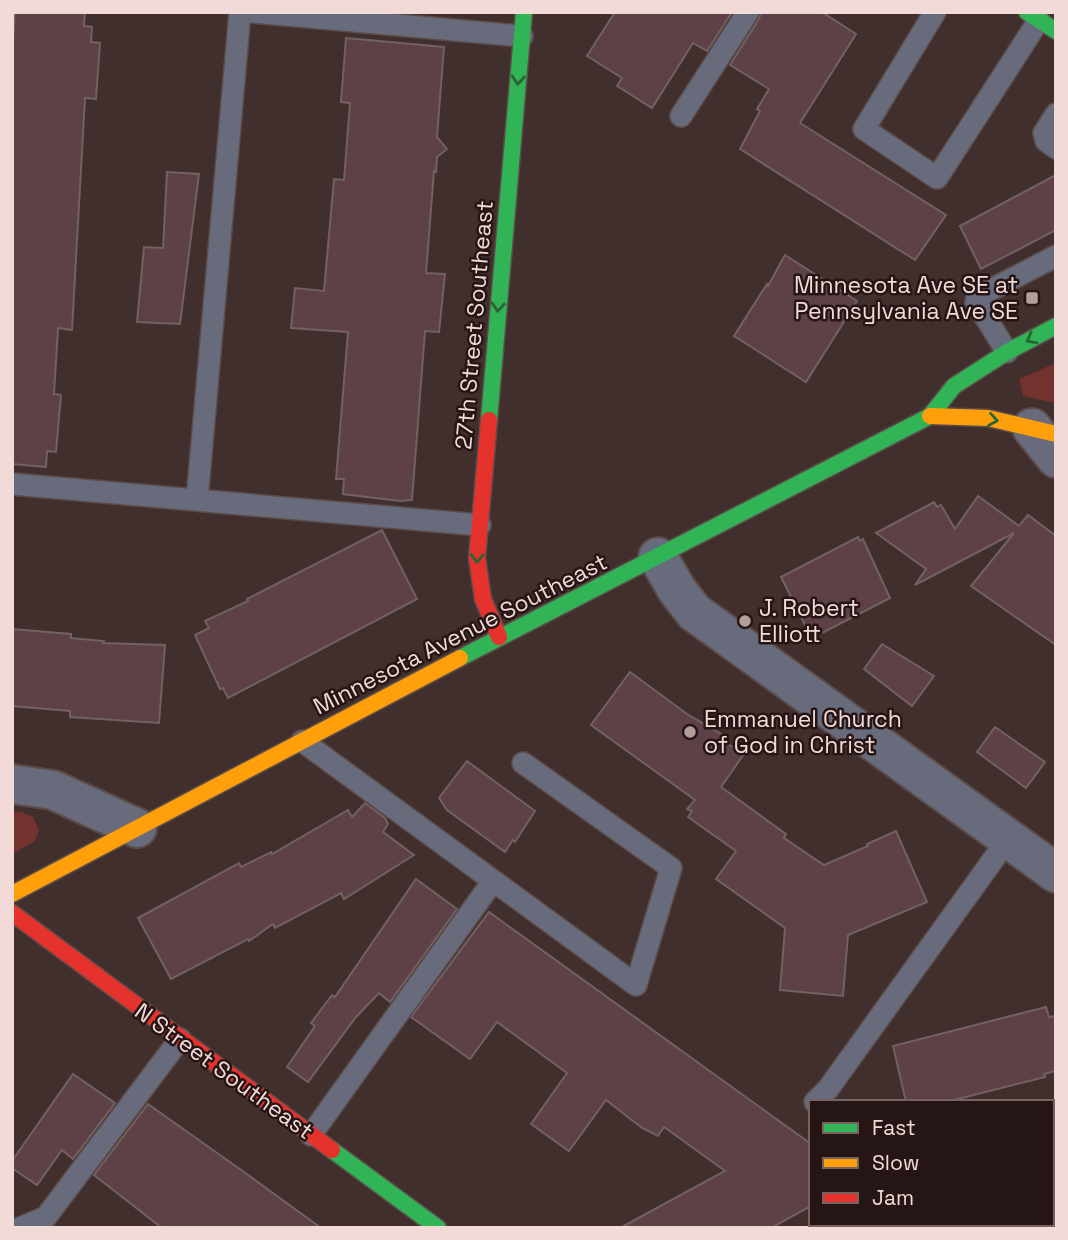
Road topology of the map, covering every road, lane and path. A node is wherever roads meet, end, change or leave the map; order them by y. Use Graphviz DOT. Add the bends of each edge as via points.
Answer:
graph roads {
  1 [pos="240,12"];
  2 [pos="252,12"];
  3 [pos="524,12"];
  4 [pos="748,12"];
  5 [pos="935,12"];
  6 [pos="1041,21"];
  7 [pos="522,36"];
  8 [pos="1056,114"];
  9 [pos="681,116"];
  10 [pos="1056,148"];
  11 [pos="1056,256"];
  12 [pos="1056,326"];
  13 [pos="1007,352"];
  14 [pos="930,416"];
  15 [pos="1044,431"];
  16 [pos="1056,458"];
  17 [pos="12,484"];
  18 [pos="197,500"];
  19 [pos="480,525"];
  20 [pos="657,557"];
  21 [pos="499,638"];
  22 [pos="302,741"];
  23 [pos="523,763"];
  24 [pos="12,784"];
  25 [pos="137,828"];
  26 [pos="1008,839"];
  27 [pos="1056,873"];
  28 [pos="493,881"];
  29 [pos="12,894"];
  30 [pos="12,913"];
  31 [pos="180,1039"];
  32 [pos="817,1100"];
  33 [pos="311,1135"];
  34 [pos="20,1228"];
  35 [pos="438,1228"];
  1 -- 18 [label="lane"];
  2 -- 7 [label="lane"];
  3 -- 7 [label="main road, 27th Street Southeast"];
  4 -- 9 [label="lane"];
  5 -- 6 [label="lane" via="864,129 937,178"];
  7 -- 19 [label="main road, 27th Street Southeast, one-way"];
  8 -- 10 [label="lane" via="1044,133"];
  11 -- 13 [label="lane" via="977,297"];
  12 -- 13 [label="main road, Minnesota Avenue Southeast, one-way"];
  13 -- 14 [label="main road, Minnesota Avenue Southeast" via="954,386"];
  14 -- 15 [label="main road, Minnesota Avenue Southeast, one-way" via="988,418"];
  14 -- 20 [label="main road, Minnesota Avenue Southeast"];
  15 -- 16 [label="street"];
  17 -- 18 [label="lane"];
  18 -- 19 [label="lane"];
  19 -- 21 [label="main road, 27th Street Southeast, one-way" via="479,589"];
  20 -- 21 [label="main road, Minnesota Avenue Southeast"];
  20 -- 26 [label="street" via="694,612"];
  21 -- 22 [label="main road, Minnesota Avenue Southeast"];
  22 -- 25 [label="main road, Minnesota Avenue Southeast"];
  22 -- 28 [label="lane"];
  23 -- 28 [label="lane" via="671,868 636,985"];
  24 -- 25 [label="street" via="53,790"];
  25 -- 29 [label="main road, Minnesota Avenue Southeast"];
  26 -- 27 [label="street"];
  26 -- 32 [label="lane"];
  28 -- 33 [label="lane"];
  30 -- 31 [label="main road, N Street Southeast"];
  31 -- 33 [label="main road, N Street Southeast"];
  31 -- 34 [label="lane" via="46,1217"];
  33 -- 35 [label="main road, N Street Southeast"];
}
